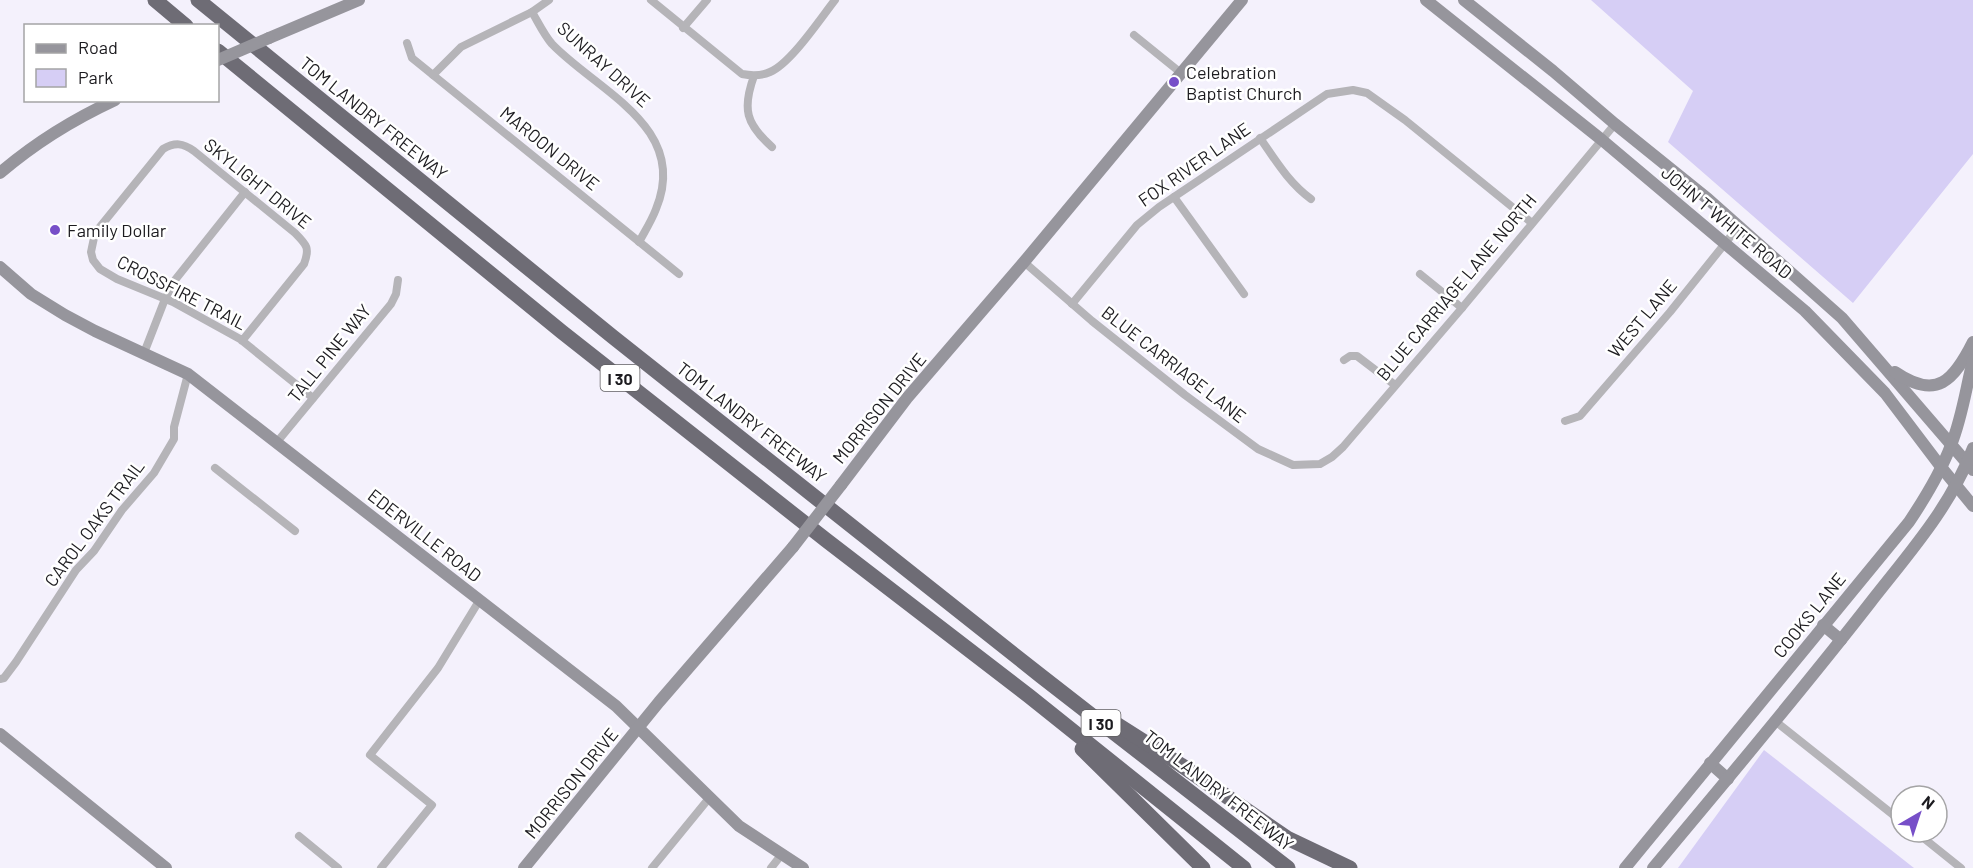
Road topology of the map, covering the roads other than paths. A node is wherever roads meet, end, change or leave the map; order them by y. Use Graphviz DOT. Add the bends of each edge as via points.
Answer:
graph roads {
  1 [pos="155,0"];
  2 [pos="198,0"];
  3 [pos="359,0"];
  4 [pos="549,0"];
  5 [pos="651,0"];
  6 [pos="707,0"];
  7 [pos="835,0"];
  8 [pos="1242,0"];
  9 [pos="1426,0"];
  10 [pos="1464,0"];
  11 [pos="532,12"];
  12 [pos="184,24"];
  13 [pos="683,28"];
  14 [pos="1134,35"];
  15 [pos="406,43"];
  16 [pos="219,52"];
  17 [pos="219,60"];
  18 [pos="1181,73"];
  19 [pos="433,75"];
  20 [pos="754,76"];
  21 [pos="111,102"];
  22 [pos="1615,124"];
  23 [pos="1260,138"];
  24 [pos="1602,140"];
  25 [pos="772,147"];
  26 [pos="0,173"];
  27 [pos="245,192"];
  28 [pos="1174,197"];
  29 [pos="1311,200"];
  30 [pos="1532,223"];
  31 [pos="1738,226"];
  32 [pos="639,242"];
  33 [pos="1724,244"];
  34 [pos="93,260"];
  35 [pos="1024,262"];
  36 [pos="0,267"];
  37 [pos="679,274"];
  38 [pos="1420,274"];
  39 [pos="398,280"];
  40 [pos="1244,294"];
  41 [pos="165,299"];
  42 [pos="1072,303"];
  43 [pos="1462,308"];
  44 [pos="242,341"];
  45 [pos="1973,342"];
  46 [pos="144,353"];
  47 [pos="1344,360"];
  48 [pos="1973,360"];
  49 [pos="1881,363"];
  50 [pos="188,374"];
  51 [pos="1395,386"];
  52 [pos="313,398"];
  53 [pos="1565,421"];
  54 [pos="277,442"];
  55 [pos="1951,445"];
  56 [pos="1973,448"];
  57 [pos="1317,464"];
  58 [pos="1970,466"];
  59 [pos="1941,467"];
  60 [pos="215,468"];
  61 [pos="1957,486"];
  62 [pos="1973,506"];
  63 [pos="295,531"];
  64 [pos="479,601"];
  65 [pos="1823,625"];
  66 [pos="1841,640"];
  67 [pos="1041,676"];
  68 [pos="0,679"];
  69 [pos="1029,696"];
  70 [pos="1775,721"];
  71 [pos="639,727"];
  72 [pos="0,734"];
  73 [pos="1710,763"];
  74 [pos="1728,778"];
  75 [pos="710,797"];
  76 [pos="1889,811"];
  77 [pos="299,836"];
  78 [pos="1931,844"];
  79 [pos="782,854"];
  80 [pos="1634,863"];
  81 [pos="166,868"];
  82 [pos="338,868"];
  83 [pos="381,868"];
  84 [pos="524,868"];
  85 [pos="652,868"];
  86 [pos="771,868"];
  87 [pos="803,868"];
  88 [pos="1203,868"];
  89 [pos="1244,868"];
  90 [pos="1288,868"];
  91 [pos="1350,868"];
  92 [pos="1625,868"];
  93 [pos="1653,868"];
  94 [pos="1961,868"];
  1 -- 12 [label="highway"];
  2 -- 67 [label="highway, TOM LANDRY FREEWAY / I 30" via="622,344"];
  3 -- 17 [label="main road, bridge"];
  4 -- 11 [label="street"];
  5 -- 13 [label="street"];
  6 -- 13 [label="street"];
  7 -- 20 [label="street" via="784,63"];
  8 -- 18 [label="main road, MORRISON DRIVE"];
  9 -- 24 [label="main road, JOHN T WHITE ROAD"];
  10 -- 22 [label="main road, JOHN T WHITE ROAD"];
  11 -- 19 [label="street" via="460,47"];
  11 -- 32 [label="street, SUNRAY DRIVE" via="550,43 640,118 655,140 663,169 662,190"];
  13 -- 20 [label="street" via="742,74"];
  14 -- 18 [label="street"];
  15 -- 19 [label="street, MAROON DRIVE" via="412,57"];
  16 -- 69 [label="highway, I 30" via="562,332"];
  18 -- 35 [label="main road, MORRISON DRIVE"];
  19 -- 32 [label="street, MAROON DRIVE"];
  20 -- 25 [label="street" via="747,95 748,116 757,134"];
  21 -- 26 [label="main road" via="59,128"];
  22 -- 24 [label="street, BLUE CARRIAGE LANE NORTH"];
  22 -- 31 [label="main road, JOHN T WHITE ROAD"];
  23 -- 28 [label="street, FOX RIVER LANE"];
  23 -- 29 [label="street" via="1288,180"];
  23 -- 30 [label="street, FOX RIVER LANE" via="1327,94 1353,90 1367,93"];
  24 -- 30 [label="street, BLUE CARRIAGE LANE NORTH"];
  24 -- 33 [label="main road, JOHN T WHITE ROAD"];
  27 -- 34 [label="street, SKYLIGHT DRIVE" via="194,151 171,144 95,233"];
  27 -- 41 [label="street" via="186,265"];
  27 -- 44 [label="street, SKYLIGHT DRIVE" via="295,232 305,243 308,255"];
  28 -- 40 [label="street"];
  28 -- 42 [label="street, FOX RIVER LANE" via="1137,225"];
  30 -- 43 [label="street, BLUE CARRIAGE LANE NORTH"];
  31 -- 33 [label="street, WEST LANE"];
  31 -- 49 [label="main road, JOHN T WHITE ROAD" via="1842,318"];
  32 -- 37 [label="street, MAROON DRIVE"];
  33 -- 53 [label="street, WEST LANE" via="1580,416"];
  33 -- 59 [label="main road, JOHN T WHITE ROAD" via="1824,329 1885,393"];
  34 -- 41 [label="street, CROSSFIRE TRAIL" via="117,279"];
  35 -- 42 [label="street, BLUE CARRIAGE LANE"];
  35 -- 71 [label="main road, MORRISON DRIVE, bridge" via="907,398 793,547"];
  36 -- 46 [label="main road, EDERVILLE ROAD" via="65,315"];
  38 -- 43 [label="street"];
  39 -- 52 [label="street, TALL PINE WAY" via="391,304"];
  41 -- 44 [label="street, CROSSFIRE TRAIL"];
  41 -- 46 [label="street"];
  42 -- 57 [label="street, BLUE CARRIAGE LANE" via="1257,449 1293,465"];
  43 -- 51 [label="street, BLUE CARRIAGE LANE NORTH"];
  44 -- 52 [label="street, CROSSFIRE TRAIL"];
  45 -- 49 [label="main road" via="1952,377 1940,385 1912,383"];
  46 -- 50 [label="main road, EDERVILLE ROAD"];
  47 -- 51 [label="street" via="1357,356"];
  48 -- 55 [label="main road, COOKS LANE"];
  49 -- 55 [label="main road, JOHN T WHITE ROAD"];
  50 -- 54 [label="main road, EDERVILLE ROAD"];
  50 -- 68 [label="street, CAROL OAKS TRAIL" via="174,439 154,473 76,570 16,662"];
  51 -- 57 [label="street, BLUE CARRIAGE LANE NORTH" via="1343,447"];
  52 -- 54 [label="street, TALL PINE WAY"];
  54 -- 64 [label="main road, EDERVILLE ROAD"];
  55 -- 58 [label="main road, JOHN T WHITE ROAD"];
  55 -- 59 [label="main road, COOKS LANE"];
  56 -- 58 [label="main road"];
  58 -- 61 [label="main road"];
  59 -- 61 [label="main road, JOHN T WHITE ROAD"];
  59 -- 65 [label="main road, COOKS LANE" via="1909,522"];
  60 -- 63 [label="street"];
  61 -- 62 [label="main road, JOHN T WHITE ROAD"];
  61 -- 66 [label="main road"];
  64 -- 71 [label="main road, EDERVILLE ROAD"];
  64 -- 83 [label="street" via="438,668 370,755 432,805"];
  65 -- 66 [label="main road"];
  65 -- 73 [label="main road, COOKS LANE"];
  66 -- 70 [label="main road"];
  67 -- 90 [label="highway, TOM LANDRY FREEWAY / I 30"];
  67 -- 91 [label="highway" via="1287,838"];
  69 -- 88 [label="highway"];
  69 -- 89 [label="highway, I 30"];
  70 -- 74 [label="main road"];
  70 -- 76 [label="street"];
  71 -- 75 [label="main road, EDERVILLE ROAD"];
  71 -- 84 [label="main road, MORRISON DRIVE"];
  72 -- 81 [label="main road"];
  73 -- 74 [label="main road"];
  73 -- 80 [label="main road, COOKS LANE"];
  74 -- 93 [label="main road"];
  75 -- 79 [label="main road, EDERVILLE ROAD" via="739,826"];
  75 -- 85 [label="street"];
  77 -- 82 [label="street"];
  78 -- 94 [label="street"];
  79 -- 86 [label="street"];
  79 -- 87 [label="main road, EDERVILLE ROAD"];
  80 -- 92 [label="main road, COOKS LANE"];
}
